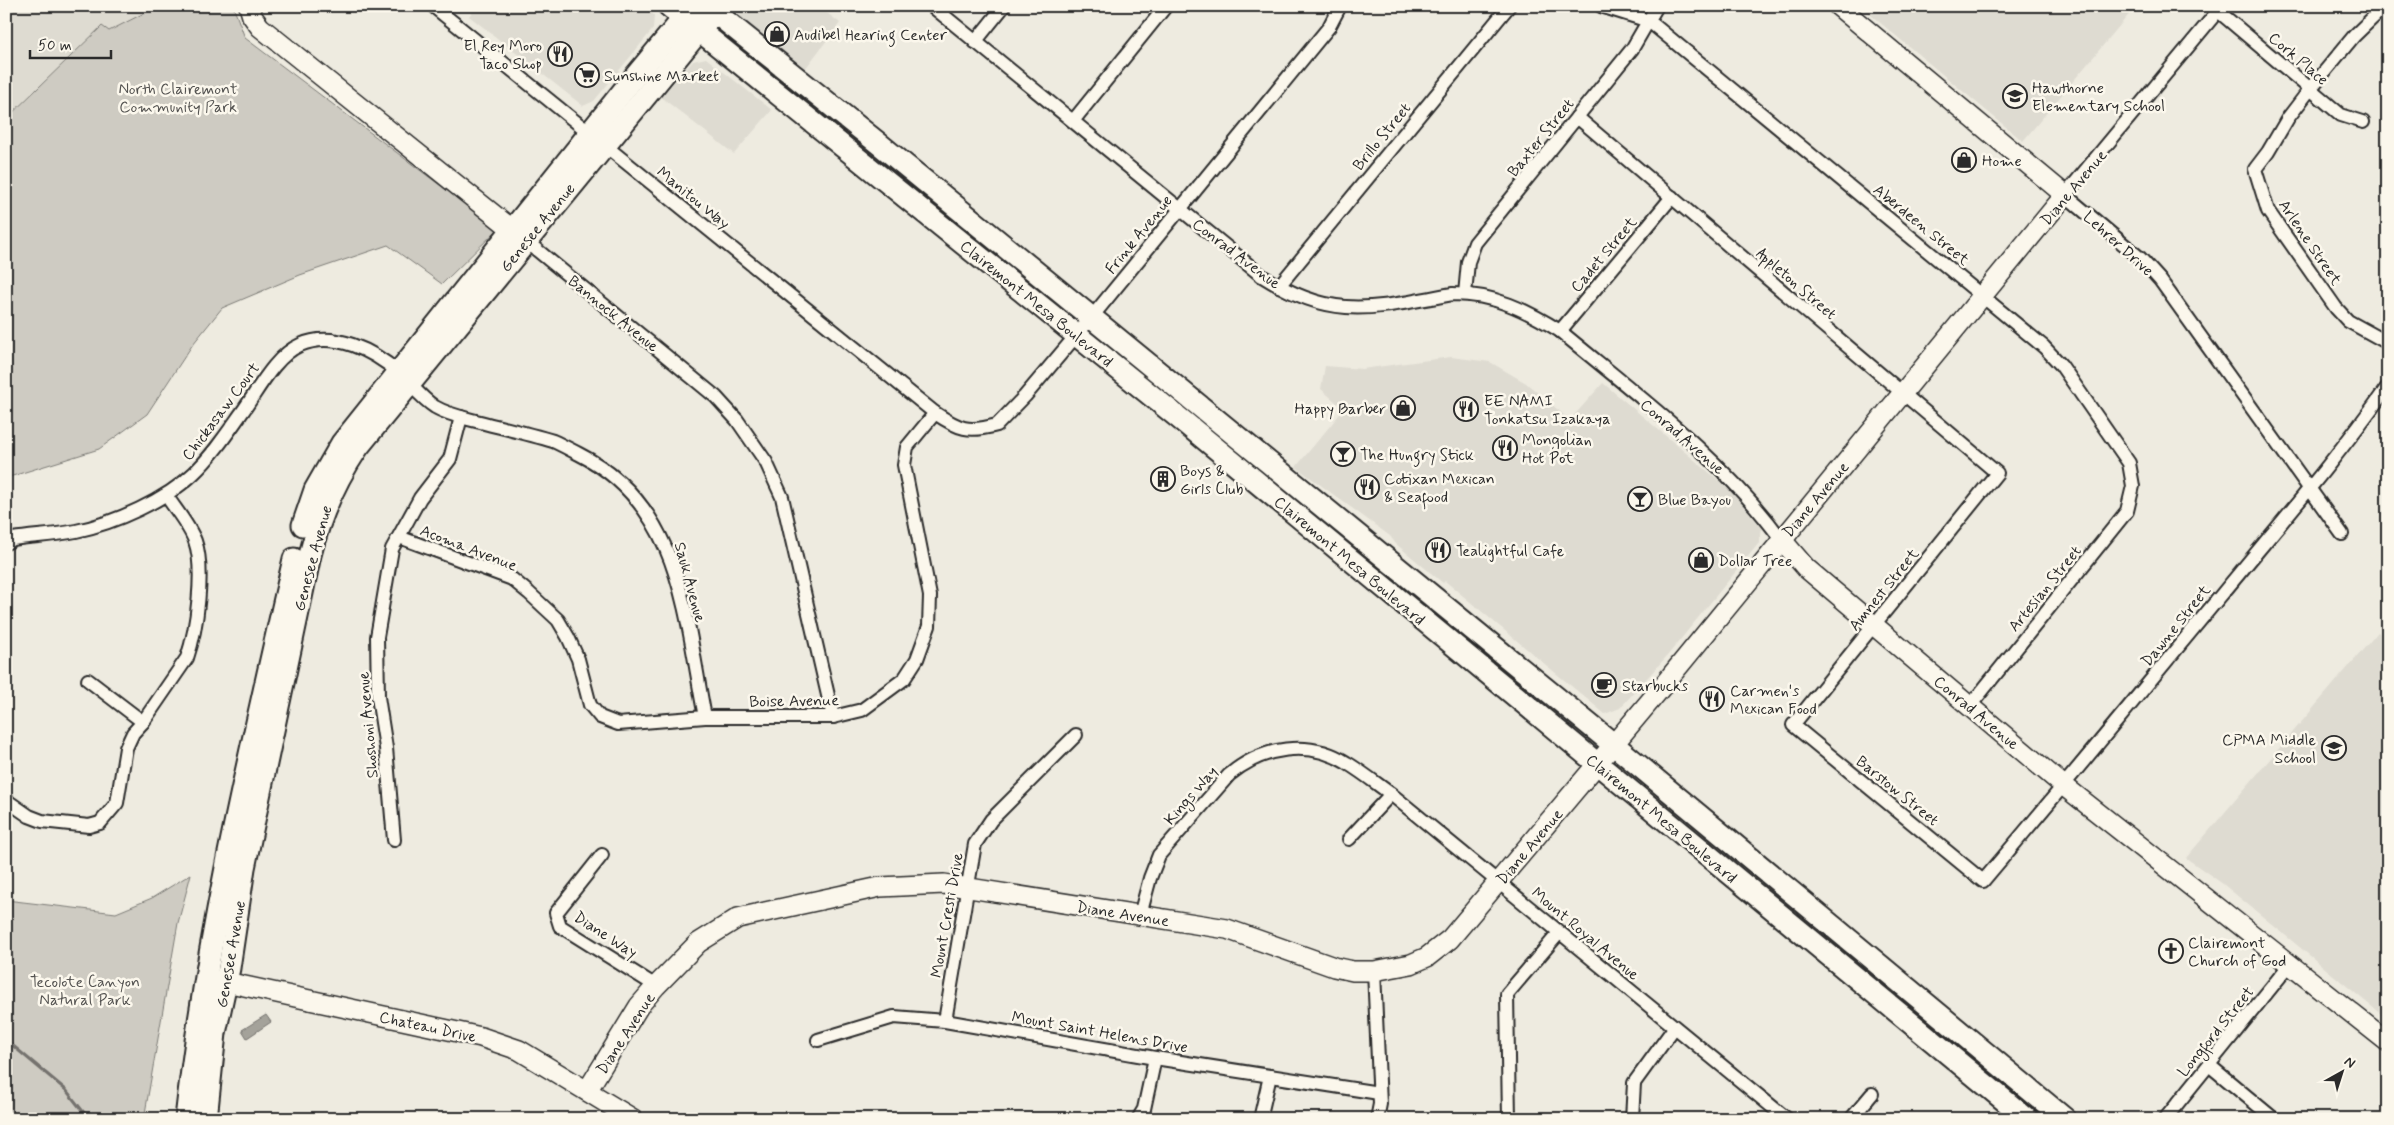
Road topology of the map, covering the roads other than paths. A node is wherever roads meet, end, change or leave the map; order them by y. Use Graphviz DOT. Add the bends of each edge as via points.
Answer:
graph roads {
  1 [pos="249,6"];
  2 [pos="433,6"];
  3 [pos="932,6"];
  4 [pos="1004,6"];
  5 [pos="1166,6"];
  6 [pos="1340,6"];
  7 [pos="1509,6"];
  8 [pos="1601,6"];
  9 [pos="1657,6"];
  10 [pos="1838,6"];
  11 [pos="2385,6"];
  12 [pos="714,8"];
  13 [pos="2220,9"];
  14 [pos="686,15"];
  15 [pos="1648,21"];
  16 [pos="975,42"];
  17 [pos="2311,88"];
  18 [pos="1577,117"];
  19 [pos="1073,121"];
  20 [pos="2363,122"];
  21 [pos="596,139"];
  22 [pos="2065,195"];
  23 [pos="1672,197"];
  24 [pos="1180,209"];
  25 [pos="519,236"];
  26 [pos="1279,286"];
  27 [pos="1465,294"];
  28 [pos="1983,296"];
  29 [pos="1091,318"];
  30 [pos="1560,331"];
  31 [pos="1076,336"];
  32 [pos="2388,343"];
  33 [pos="403,377"];
  34 [pos="2388,386"];
  35 [pos="1903,393"];
  36 [pos="935,413"];
  37 [pos="461,417"];
  38 [pos="1997,474"];
  39 [pos="2133,486"];
  40 [pos="2309,488"];
  41 [pos="166,495"];
  42 [pos="2342,534"];
  43 [pos="398,537"];
  44 [pos="1781,539"];
  45 [pos="6,543"];
  46 [pos="1874,626"];
  47 [pos="88,680"];
  48 [pos="1970,706"];
  49 [pos="600,717"];
  50 [pos="705,717"];
  51 [pos="833,717"];
  52 [pos="143,722"];
  53 [pos="1793,725"];
  54 [pos="1076,736"];
  55 [pos="1614,745"];
  56 [pos="1309,749"];
  57 [pos="1597,764"];
  58 [pos="2064,786"];
  59 [pos="1391,794"];
  60 [pos="6,800"];
  61 [pos="394,840"];
  62 [pos="1349,840"];
  63 [pos="602,855"];
  64 [pos="1983,881"];
  65 [pos="1498,882"];
  66 [pos="967,889"];
  67 [pos="1140,915"];
  68 [pos="1559,933"];
  69 [pos="2290,963"];
  70 [pos="1374,971"];
  71 [pos="206,977"];
  72 [pos="226,983"];
  73 [pos="656,986"];
  74 [pos="945,1021"];
  75 [pos="1674,1028"];
  76 [pos="818,1040"];
  77 [pos="2388,1042"];
  78 [pos="1155,1058"];
  79 [pos="2209,1065"];
  80 [pos="1270,1076"];
  81 [pos="587,1091"];
  82 [pos="1379,1093"];
  83 [pos="1872,1094"];
  84 [pos="186,1119"];
  85 [pos="206,1119"];
  86 [pos="634,1119"];
  87 [pos="1138,1119"];
  88 [pos="1260,1119"];
  89 [pos="1378,1119"];
  90 [pos="1509,1119"];
  91 [pos="1632,1119"];
  92 [pos="1787,1119"];
  93 [pos="1852,1119"];
  94 [pos="2027,1119"];
  95 [pos="2065,1119"];
  96 [pos="2165,1119"];
  97 [pos="2274,1119"];
  1 -- 25 [label="street, Bannock Avenue" via="260,27"];
  2 -- 21 [label="street, Manitou Way"];
  3 -- 16 [label="street, Conrad Avenue"];
  4 -- 16 [label="street"];
  5 -- 19 [label="street"];
  6 -- 24 [label="street, Frink Avenue" via="1328,26"];
  7 -- 26 [label="street, Brillo Street"];
  8 -- 15 [label="street"];
  9 -- 15 [label="street, Baxter Street"];
  10 -- 22 [label="street, Lehrer Drive"];
  11 -- 17 [label="street, Arlene Street" via="2354,36"];
  12 -- 14 [label="main road, Genesee Avenue"];
  12 -- 29 [label="main road, Clairemont Mesa Boulevard"];
  13 -- 17 [label="street, Cork Place"];
  13 -- 22 [label="street, Diane Avenue"];
  14 -- 21 [label="main road, Genesee Avenue"];
  14 -- 31 [label="main road, Clairemont Mesa Boulevard"];
  15 -- 18 [label="street, Baxter Street" via="1632,49"];
  15 -- 28 [label="street, Aberdeen Street"];
  16 -- 19 [label="street, Conrad Avenue"];
  17 -- 20 [label="street, Cork Place" via="2341,115"];
  17 -- 32 [label="street, Arlene Street" via="2255,169 2260,188 2268,211 2336,308 2348,321"];
  18 -- 23 [label="street, Appleton Street"];
  18 -- 27 [label="street, Baxter Street" via="1475,243 1468,262"];
  19 -- 24 [label="street, Conrad Avenue"];
  21 -- 25 [label="main road, Genesee Avenue"];
  21 -- 36 [label="street, Manitou Way"];
  22 -- 28 [label="street, Diane Avenue"];
  22 -- 40 [label="street, Lehrer Drive" via="2140,258 2160,280"];
  23 -- 30 [label="street, Cadet Street"];
  23 -- 35 [label="street, Appleton Street"];
  24 -- 26 [label="street, Conrad Avenue" via="1262,276"];
  24 -- 29 [label="street, Frink Avenue"];
  25 -- 33 [label="main road, Genesee Avenue"];
  25 -- 51 [label="street, Bannock Avenue" via="716,397 738,420 766,462 782,497"];
  26 -- 27 [label="street, Conrad Avenue" via="1330,306 1350,309"];
  27 -- 30 [label="street, Conrad Avenue" via="1487,296 1508,303"];
  28 -- 35 [label="street, Diane Avenue"];
  28 -- 39 [label="street, Aberdeen Street" via="2044,347 2060,366 2129,462"];
  29 -- 31 [label="street, Frink Avenue"];
  29 -- 55 [label="main road, Clairemont Mesa Boulevard"];
  30 -- 44 [label="street, Conrad Avenue" via="1717,464 1756,505"];
  31 -- 36 [label="street, Frink Avenue" via="997,425 982,429 957,428"];
  31 -- 57 [label="main road, Clairemont Mesa Boulevard"];
  33 -- 37 [label="street, Sauk Avenue" via="436,408"];
  33 -- 41 [label="street, Chickasaw Court" via="382,360 348,343 323,339 300,345 279,362 222,441 195,472"];
  33 -- 71 [label="main road, Genesee Avenue" via="329,462 304,518 230,841"];
  33 -- 72 [label="main road, Genesee Avenue" via="335,482 318,525 244,868"];
  34 -- 40 [label="street, Dawne Street"];
  35 -- 38 [label="street, Appleton Street"];
  35 -- 44 [label="street, Diane Avenue"];
  36 -- 51 [label="street, Boise Avenue" via="907,447 904,465 930,596 929,626 918,659 904,679 862,710"];
  37 -- 43 [label="street, Shoshoni Avenue" via="450,459 420,498"];
  37 -- 50 [label="street, Sauk Avenue" via="554,442 612,474 638,500 669,552 680,588"];
  38 -- 46 [label="street, Amnest Street"];
  39 -- 48 [label="street, Artesian Street" via="2127,511"];
  40 -- 42 [label="street, Lehrer Drive"];
  40 -- 58 [label="street, Dawne Street"];
  41 -- 45 [label="street, Chickasaw Court" via="134,511 78,530 13,539"];
  41 -- 52 [label="street" via="194,538 200,574 188,658"];
  43 -- 49 [label="street, Acoma Avenue" via="512,579 529,592 558,620 568,636 578,659 590,705"];
  43 -- 61 [label="street, Shoshoni Avenue" via="392,549 377,637 378,697"];
  44 -- 46 [label="street, Conrad Avenue" via="1806,568"];
  44 -- 55 [label="street, Diane Avenue"];
  46 -- 48 [label="street, Conrad Avenue"];
  46 -- 53 [label="street, Amnest Street"];
  47 -- 52 [label="street"];
  48 -- 58 [label="street, Conrad Avenue"];
  49 -- 50 [label="street, Boise Avenue" via="618,724"];
  50 -- 51 [label="street, Boise Avenue"];
  52 -- 60 [label="street" via="126,748 117,802 100,823 89,826 42,821"];
  53 -- 64 [label="street, Barstow Street"];
  54 -- 66 [label="street, Mount Cresti Drive" via="992,820 975,844"];
  55 -- 57 [label="street, Diane Avenue"];
  55 -- 95 [label="main road, Clairemont Mesa Boulevard"];
  56 -- 59 [label="street, Mount Royal Avenue" via="1346,762"];
  56 -- 67 [label="street, Kings Way" via="1266,752 1229,775 1159,855"];
  57 -- 65 [label="street, Diane Avenue"];
  57 -- 94 [label="main road, Clairemont Mesa Boulevard"];
  58 -- 64 [label="street, Dawne Street"];
  58 -- 69 [label="street, Conrad Avenue"];
  59 -- 62 [label="street"];
  59 -- 65 [label="street, Mount Royal Avenue"];
  63 -- 73 [label="street, Diane Way" via="556,913 560,926"];
  65 -- 68 [label="street, Mount Royal Avenue"];
  65 -- 70 [label="street, Diane Avenue" via="1450,940 1427,957"];
  66 -- 67 [label="street, Diane Avenue"];
  66 -- 73 [label="street, Diane Avenue" via="944,884 880,887 738,918 698,943"];
  66 -- 74 [label="street, Mount Cresti Drive"];
  67 -- 70 [label="street, Diane Avenue" via="1227,929 1334,967"];
  68 -- 75 [label="street, Mount Royal Avenue"];
  68 -- 90 [label="street" via="1507,994"];
  69 -- 77 [label="street, Conrad Avenue"];
  69 -- 79 [label="street, Longford Street"];
  70 -- 82 [label="street"];
  71 -- 72 [label="street, Chateau Drive"];
  71 -- 84 [label="main road, Genesee Avenue"];
  72 -- 81 [label="street, Chateau Drive" via="481,1037 519,1050"];
  72 -- 85 [label="main road, Genesee Avenue" via="216,1033"];
  73 -- 81 [label="street, Diane Avenue" via="639,1006"];
  74 -- 76 [label="street, Mount Saint Helens Drive" via="894,1017"];
  74 -- 78 [label="street, Mount Saint Helens Drive"];
  75 -- 91 [label="street" via="1634,1083"];
  75 -- 92 [label="street, Mount Royal Avenue"];
  78 -- 80 [label="street, Mount Saint Helens Drive"];
  78 -- 87 [label="street" via="1144,1109"];
  79 -- 96 [label="street, Longford Street"];
  79 -- 97 [label="street"];
  80 -- 82 [label="street, Mount Saint Helens Drive"];
  80 -- 88 [label="street"];
  81 -- 86 [label="street, Chateau Drive"];
  82 -- 89 [label="street"];
  83 -- 93 [label="street"];
}
